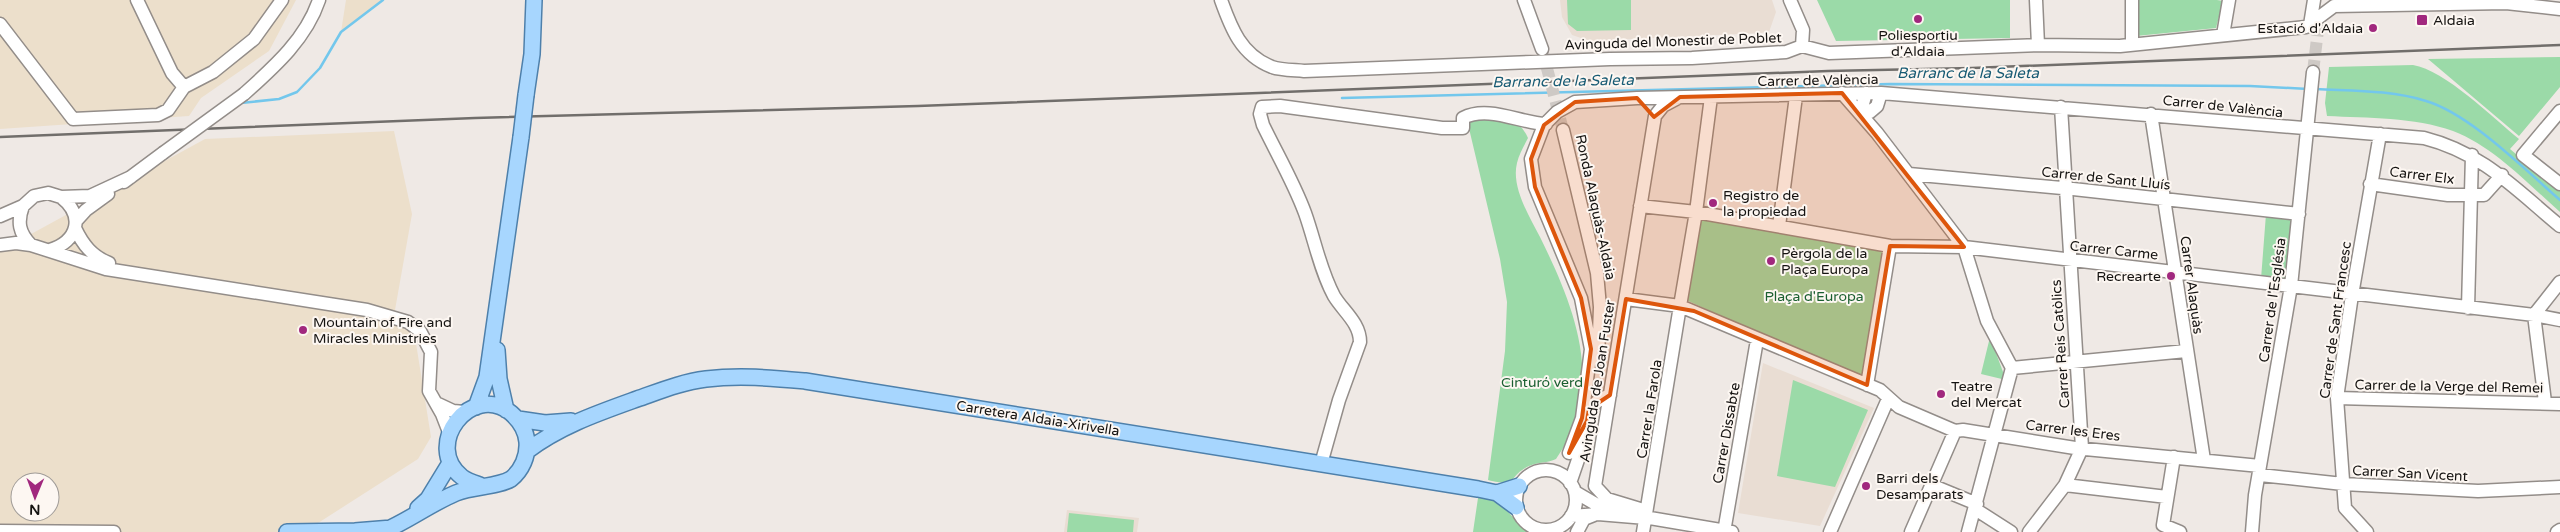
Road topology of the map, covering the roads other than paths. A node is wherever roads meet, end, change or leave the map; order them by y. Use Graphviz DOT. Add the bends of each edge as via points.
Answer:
graph roads {
  1 [pos="137,0"];
  2 [pos="282,0"];
  3 [pos="319,0"];
  4 [pos="534,0"];
  5 [pos="1221,0"];
  6 [pos="1524,0"];
  7 [pos="1790,0"];
  8 [pos="2036,0"];
  9 [pos="2132,0"];
  10 [pos="2229,0"];
  11 [pos="2324,2"];
  12 [pos="2439,2"];
  13 [pos="2560,9"];
  14 [pos="0,24"];
  15 [pos="2310,26"];
  16 [pos="2223,35"];
  17 [pos="2132,44"];
  18 [pos="1802,46"];
  19 [pos="2038,46"];
  20 [pos="1542,49"];
  21 [pos="2313,72"];
  22 [pos="184,87"];
  23 [pos="1842,93"];
  24 [pos="1866,93"];
  25 [pos="1881,93"];
  26 [pos="1796,96"];
  27 [pos="1680,97"];
  28 [pos="1711,97"];
  29 [pos="1637,98"];
  30 [pos="2061,107"];
  31 [pos="1867,109"];
  32 [pos="2560,110"];
  33 [pos="2151,114"];
  34 [pos="1655,116"];
  35 [pos="1522,120"];
  36 [pos="1546,124"];
  37 [pos="2307,124"];
  38 [pos="1563,130"];
  39 [pos="1877,132"];
  40 [pos="2380,134"];
  41 [pos="1534,150"];
  42 [pos="2472,155"];
  43 [pos="1909,174"];
  44 [pos="2502,175"];
  45 [pos="131,177"];
  46 [pos="2370,184"];
  47 [pos="2560,184"];
  48 [pos="2066,188"];
  49 [pos="2471,196"];
  50 [pos="61,197"];
  51 [pos="2165,200"];
  52 [pos="24,206"];
  53 [pos="1640,206"];
  54 [pos="1696,212"];
  55 [pos="2299,214"];
  56 [pos="0,216"];
  57 [pos="76,225"];
  58 [pos="1779,226"];
  59 [pos="2560,226"];
  60 [pos="0,245"];
  61 [pos="31,245"];
  62 [pos="1890,246"];
  63 [pos="1964,247"];
  64 [pos="50,250"];
  65 [pos="2070,260"];
  66 [pos="2175,271"];
  67 [pos="137,274"];
  68 [pos="2560,282"];
  69 [pos="2291,286"];
  70 [pos="2352,295"];
  71 [pos="1626,299"];
  72 [pos="1680,306"];
  73 [pos="2468,308"];
  74 [pos="2534,315"];
  75 [pos="2560,320"];
  76 [pos="495,326"];
  77 [pos="1757,340"];
  78 [pos="2186,351"];
  79 [pos="2077,364"];
  80 [pos="2012,368"];
  81 [pos="1867,385"];
  82 [pos="1610,395"];
  83 [pos="2337,398"];
  84 [pos="1888,399"];
  85 [pos="2545,402"];
  86 [pos="436,403"];
  87 [pos="2560,404"];
  88 [pos="470,409"];
  89 [pos="512,414"];
  90 [pos="1588,415"];
  91 [pos="583,419"];
  92 [pos="1954,431"];
  93 [pos="449,432"];
  94 [pos="1995,435"];
  95 [pos="2082,448"];
  96 [pos="527,451"];
  97 [pos="1569,453"];
  98 [pos="2174,457"];
  99 [pos="2204,460"];
  100 [pos="450,463"];
  101 [pos="1321,464"];
  102 [pos="1551,470"];
  103 [pos="2260,471"];
  104 [pos="2343,484"];
  105 [pos="480,485"];
  106 [pos="1931,485"];
  107 [pos="2065,485"];
  108 [pos="1519,486"];
  109 [pos="2560,487"];
  110 [pos="1573,488"];
  111 [pos="1497,493"];
  112 [pos="2167,497"];
  113 [pos="1976,506"];
  114 [pos="1516,507"];
  115 [pos="1598,514"];
  116 [pos="1646,518"];
  117 [pos="1566,524"];
  118 [pos="387,530"];
  119 [pos="2560,530"];
  120 [pos="1539,531"];
  121 [pos="0,532"];
  122 [pos="114,532"];
  123 [pos="287,532"];
  124 [pos="1578,532"];
  125 [pos="1643,532"];
  126 [pos="1726,532"];
  127 [pos="1830,532"];
  128 [pos="1911,532"];
  129 [pos="1968,532"];
  130 [pos="2011,532"];
  131 [pos="2029,532"];
  132 [pos="2180,532"];
  133 [pos="2252,532"];
  134 [pos="2367,532"];
  135 [pos="2557,532"];
  1 -- 22 [label="street" via="172,73"];
  2 -- 22 [label="street" via="254,39 213,72"];
  3 -- 45 [label="street, bridge" via="301,35 272,69 244,94"];
  4 -- 76 [label="main road, bridge" via="532,54"];
  5 -- 18 [label="street, Avinguda del Monestir de Poblet" via="1232,33 1252,54 1273,67 1304,71 1692,58 1786,52"];
  6 -- 20 [label="street"];
  7 -- 18 [label="street" via="1803,30"];
  8 -- 19 [label="street"];
  9 -- 17 [label="street"];
  10 -- 16 [label="street"];
  11 -- 12 [label="street"];
  11 -- 15 [label="street"];
  11 -- 15 [label="street"];
  12 -- 13 [label="street" via="2506,3"];
  14 -- 22 [label="street" via="72,119 158,115 168,110"];
  15 -- 16 [label="street, Avinguda del Monestir de Poblet"];
  16 -- 17 [label="street, Avinguda del Monestir de Poblet"];
  17 -- 19 [label="street, Avinguda del Monestir de Poblet"];
  18 -- 19 [label="street, Avinguda del Monestir de Poblet" via="1829,53"];
  21 -- 37 [label="street, Carrer de l'Església"];
  23 -- 24 [label="street, Carrer de València"];
  23 -- 26 [label="street, Carrer de València"];
  23 -- 31 [label="street"];
  24 -- 25 [label="street, Carrer de València"];
  24 -- 31 [label="street"];
  25 -- 30 [label="street, Carrer de València"];
  25 -- 31 [label="street"];
  26 -- 28 [label="street, Carrer de València"];
  26 -- 58 [label="street"];
  27 -- 28 [label="street, Carrer de València"];
  27 -- 29 [label="street, Carrer de València"];
  27 -- 34 [label="street" via="1663,106"];
  28 -- 54 [label="street"];
  29 -- 34 [label="street"];
  29 -- 36 [label="street, Carrer de València" via="1575,102"];
  30 -- 33 [label="street, Carrer de València"];
  30 -- 48 [label="street, Carrer Reis Catòlics"];
  31 -- 39 [label="street"];
  31 -- 39 [label="street"];
  32 -- 47 [label="street" via="2523,155"];
  33 -- 37 [label="street, Carrer de València"];
  33 -- 51 [label="street, Carrer Alaquàs"];
  34 -- 53 [label="street, Avinguda de Joan Fuster"];
  35 -- 36 [label="street"];
  35 -- 41 [label="street"];
  35 -- 101 [label="street" via="1470,114 1463,118 1464,128 1442,128 1280,106 1262,107 1263,125 1304,211 1326,282 1360,336"];
  36 -- 41 [label="street, Ronda Alaquàs-Aldaia"];
  37 -- 40 [label="street, Carrer de València"];
  37 -- 55 [label="street, Carrer de l'Església"];
  38 -- 90 [label="street, Ronda Alaquàs-Aldaia" via="1598,282 1598,359"];
  39 -- 43 [label="street"];
  40 -- 42 [label="street, Carrer de València" via="2442,142"];
  40 -- 46 [label="street, Carrer de Sant Francesc"];
  41 -- 97 [label="street, Ronda Alaquàs-Aldaia" via="1531,159 1535,187 1581,298 1591,350 1582,418"];
  42 -- 44 [label="street, Carrer de València"];
  42 -- 49 [label="street"];
  43 -- 48 [label="street, Carrer de Sant Lluís"];
  43 -- 63 [label="street"];
  44 -- 49 [label="street" via="2484,195"];
  44 -- 59 [label="street, Carrer de València"];
  45 -- 50 [label="street" via="90,196"];
  45 -- 57 [label="street" via="86,210"];
  46 -- 49 [label="street, Carrer Elx"];
  46 -- 70 [label="street, Carrer de Sant Francesc"];
  48 -- 51 [label="street, Carrer de Sant Lluís"];
  48 -- 65 [label="street, Carrer Reis Catòlics"];
  49 -- 73 [label="street"];
  50 -- 52 [label="street" via="48,193 34,196"];
  50 -- 57 [label="street" via="69,203"];
  51 -- 55 [label="street, Carrer de Sant Lluís"];
  51 -- 66 [label="street, Carrer Alaquàs"];
  52 -- 56 [label="street"];
  52 -- 61 [label="street" via="19,216 19,227"];
  53 -- 54 [label="street"];
  53 -- 71 [label="street, Avinguda de Joan Fuster"];
  54 -- 58 [label="street"];
  54 -- 72 [label="street"];
  55 -- 69 [label="street, Carrer de l'Església"];
  57 -- 64 [label="street" via="70,239 61,247"];
  57 -- 67 [label="street" via="81,242 96,258"];
  58 -- 62 [label="street"];
  60 -- 61 [label="street"];
  61 -- 64 [label="street" via="40,250"];
  62 -- 63 [label="street"];
  62 -- 81 [label="street"];
  63 -- 65 [label="street, Carrer Carme"];
  63 -- 80 [label="street" via="1986,321"];
  64 -- 67 [label="street" via="106,269"];
  65 -- 66 [label="street, Carrer Carme"];
  65 -- 79 [label="street, Carrer Reis Catòlics"];
  66 -- 69 [label="street, Carrer Carme"];
  66 -- 78 [label="street, Carrer Alaquàs"];
  67 -- 86 [label="street" via="367,310 408,322 420,331 431,352 429,391"];
  68 -- 74 [label="street"];
  69 -- 70 [label="street, Carrer Carme"];
  69 -- 103 [label="street, Carrer de l'Església"];
  70 -- 73 [label="street, Carrer Carme"];
  70 -- 83 [label="street, Carrer de Sant Francesc"];
  71 -- 72 [label="street"];
  71 -- 82 [label="street, Avinguda de Joan Fuster"];
  72 -- 77 [label="street"];
  72 -- 116 [label="street, Carrer la Farola"];
  73 -- 74 [label="street, Carrer Carme"];
  74 -- 75 [label="street, Carrer Carme"];
  74 -- 85 [label="street"];
  76 -- 88 [label="main road" via="487,377"];
  76 -- 89 [label="main road" via="499,379"];
  77 -- 81 [label="street"];
  77 -- 126 [label="street, Carrer Dissabte"];
  78 -- 79 [label="street"];
  78 -- 99 [label="street, Carrer Alaquàs"];
  79 -- 80 [label="street"];
  79 -- 95 [label="street, Carrer Reis Catòlics"];
  80 -- 94 [label="street"];
  81 -- 84 [label="street" via="1880,390"];
  82 -- 90 [label="street, Ronda Alaquàs-Aldaia"];
  82 -- 116 [label="street, Avinguda de Joan Fuster" via="1595,486 1607,499 1640,509"];
  83 -- 85 [label="street, Carrer de la Verge del Remei"];
  83 -- 104 [label="street, Carrer de Sant Francesc"];
  84 -- 92 [label="street, Carrer les Eres"];
  84 -- 127 [label="street"];
  85 -- 87 [label="street, Carrer de la Verge del Remei"];
  86 -- 88 [label="street" via="453,411"];
  86 -- 93 [label="street"];
  88 -- 89 [label="main road" via="491,405"];
  88 -- 93 [label="main road" via="455,420"];
  89 -- 91 [label="main road, Carretera Aldaia-Xirivella" via="545,423"];
  89 -- 96 [label="main road" via="526,434"];
  90 -- 97 [label="street, Ronda Alaquàs-Aldaia"];
  90 -- 110 [label="street, Ronda Alaquàs-Aldaia"];
  91 -- 96 [label="main road, Carretera Aldaia-Xirivella" via="548,436"];
  91 -- 101 [label="main road, Carretera Aldaia-Xirivella" via="678,384 750,376 805,381"];
  92 -- 94 [label="street, Carrer les Eres"];
  92 -- 106 [label="street"];
  93 -- 100 [label="main road" via="446,448"];
  94 -- 95 [label="street, Carrer les Eres"];
  94 -- 113 [label="street"];
  95 -- 98 [label="street, Carrer les Eres"];
  95 -- 107 [label="street, Carrer Reis Catòlics"];
  96 -- 105 [label="main road" via="522,466 511,478 496,485"];
  97 -- 102 [label="street, Ronda Alaquàs-Aldaia"];
  98 -- 99 [label="street, Carrer les Eres"];
  98 -- 112 [label="street"];
  99 -- 103 [label="street, Carrer les Eres"];
  100 -- 105 [label="main road" via="462,478"];
  100 -- 118 [label="main road" via="428,499"];
  101 -- 111 [label="main road, Carretera Aldaia-Xirivella"];
  102 -- 108 [label="street" via="1535,472"];
  102 -- 110 [label="street" via="1562,475"];
  103 -- 104 [label="street, Carrer San Vicent"];
  103 -- 133 [label="street, Carrer de l'Església"];
  104 -- 109 [label="street, Carrer San Vicent" via="2478,491"];
  104 -- 134 [label="street, Carrer de Sant Francesc" via="2345,508"];
  105 -- 118 [label="main road" via="456,493"];
  106 -- 113 [label="street"];
  106 -- 128 [label="street"];
  107 -- 112 [label="street"];
  107 -- 131 [label="street, Carrer Reis Catòlics"];
  108 -- 111 [label="main road, Carretera Aldaia-Xirivella"];
  108 -- 114 [label="street"];
  110 -- 116 [label="street" via="1599,506"];
  110 -- 117 [label="street" via="1576,503"];
  111 -- 114 [label="main road, Carretera Aldaia-Xirivella"];
  112 -- 132 [label="street" via="2163,525"];
  113 -- 129 [label="street"];
  113 -- 130 [label="street"];
  114 -- 120 [label="street" via="1524,521"];
  115 -- 116 [label="street"];
  115 -- 117 [label="street"];
  115 -- 124 [label="street" via="1584,519"];
  116 -- 125 [label="street, Carrer la Farola"];
  116 -- 126 [label="street"];
  117 -- 120 [label="street"];
  118 -- 123 [label="main road"];
  119 -- 135 [label="street"];
  121 -- 122 [label="street"];
}
